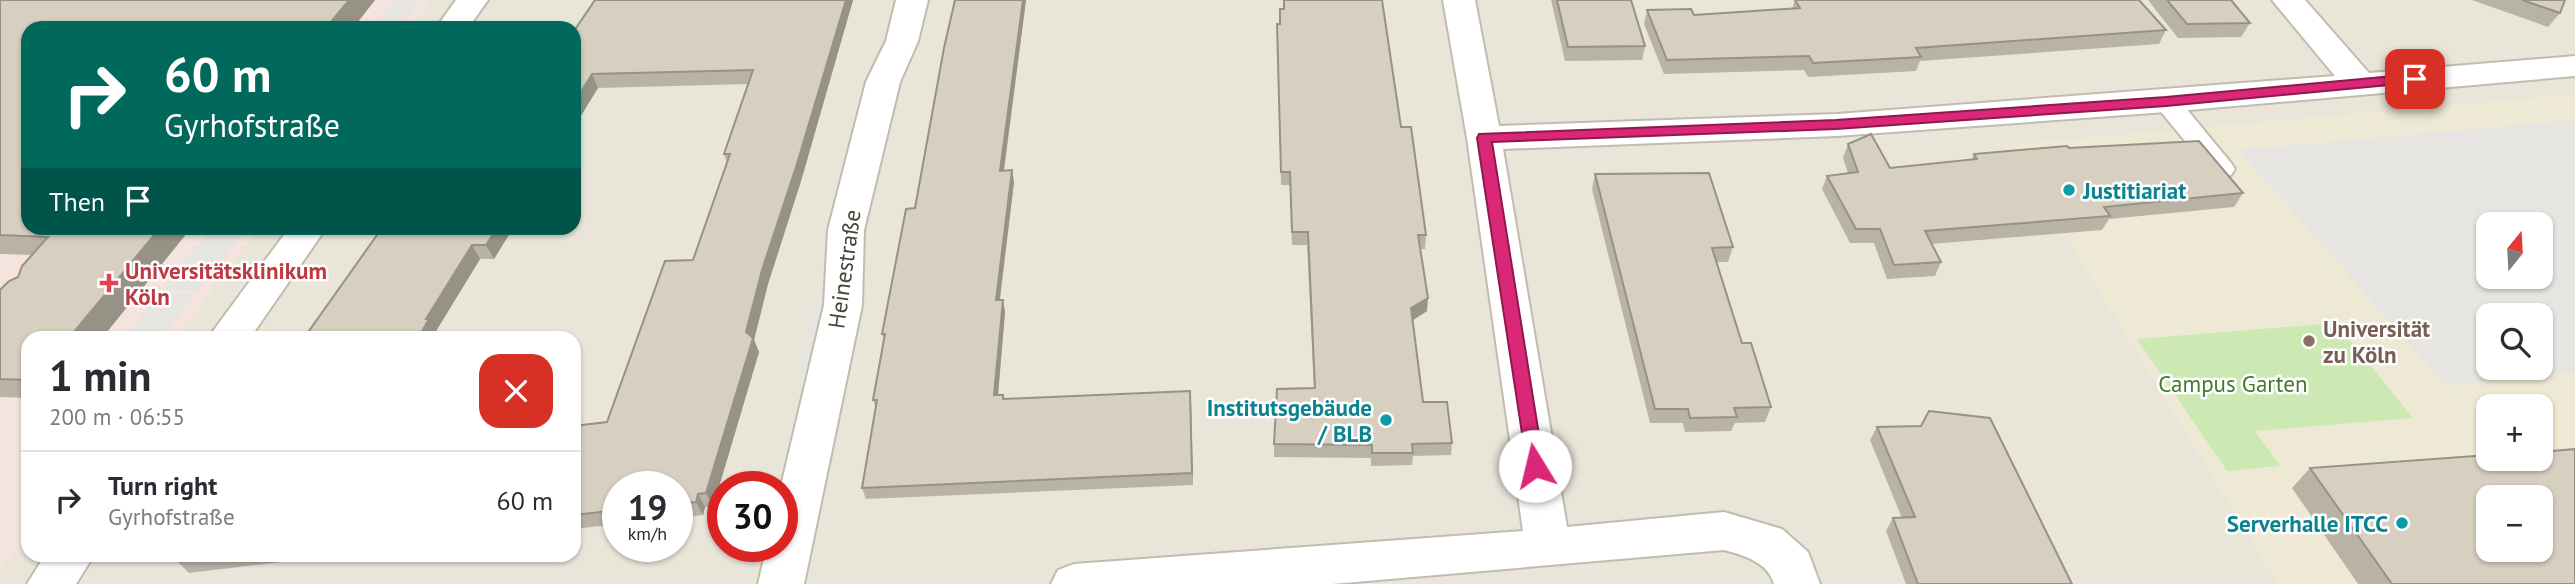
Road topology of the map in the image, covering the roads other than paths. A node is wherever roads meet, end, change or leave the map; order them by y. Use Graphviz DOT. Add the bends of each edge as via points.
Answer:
graph roads {
  1 [pos="472,0"];
  2 [pos="912,0"];
  3 [pos="1459,0"];
  4 [pos="2288,0"];
  5 [pos="457,21"];
  6 [pos="2575,65"];
  7 [pos="2360,83"];
  8 [pos="2166,101"];
  9 [pos="1484,138"];
  10 [pos="2241,191"];
  11 [pos="303,235"];
  12 [pos="233,331"];
  13 [pos="1548,548"];
  14 [pos="66,562"];
  15 [pos="50,584"];
  16 [pos="781,584"];
  17 [pos="1074,584"];
  18 [pos="1797,584"];
  1 -- 5 [label="street"];
  2 -- 16 [label="street, Heinestraße" via="902,41 883,82 846,230 843,305"];
  3 -- 9 [label="street"];
  4 -- 7 [label="street"];
  6 -- 7 [label="street"];
  7 -- 8 [label="street"];
  8 -- 9 [label="street" via="1836,125"];
  8 -- 10 [label="lane"];
  9 -- 13 [label="street"];
  11 -- 12 [label="street"];
  13 -- 17 [label="street"];
  13 -- 18 [label="street" via="1724,531 1766,543 1792,566"];
  14 -- 15 [label="street"];
}
